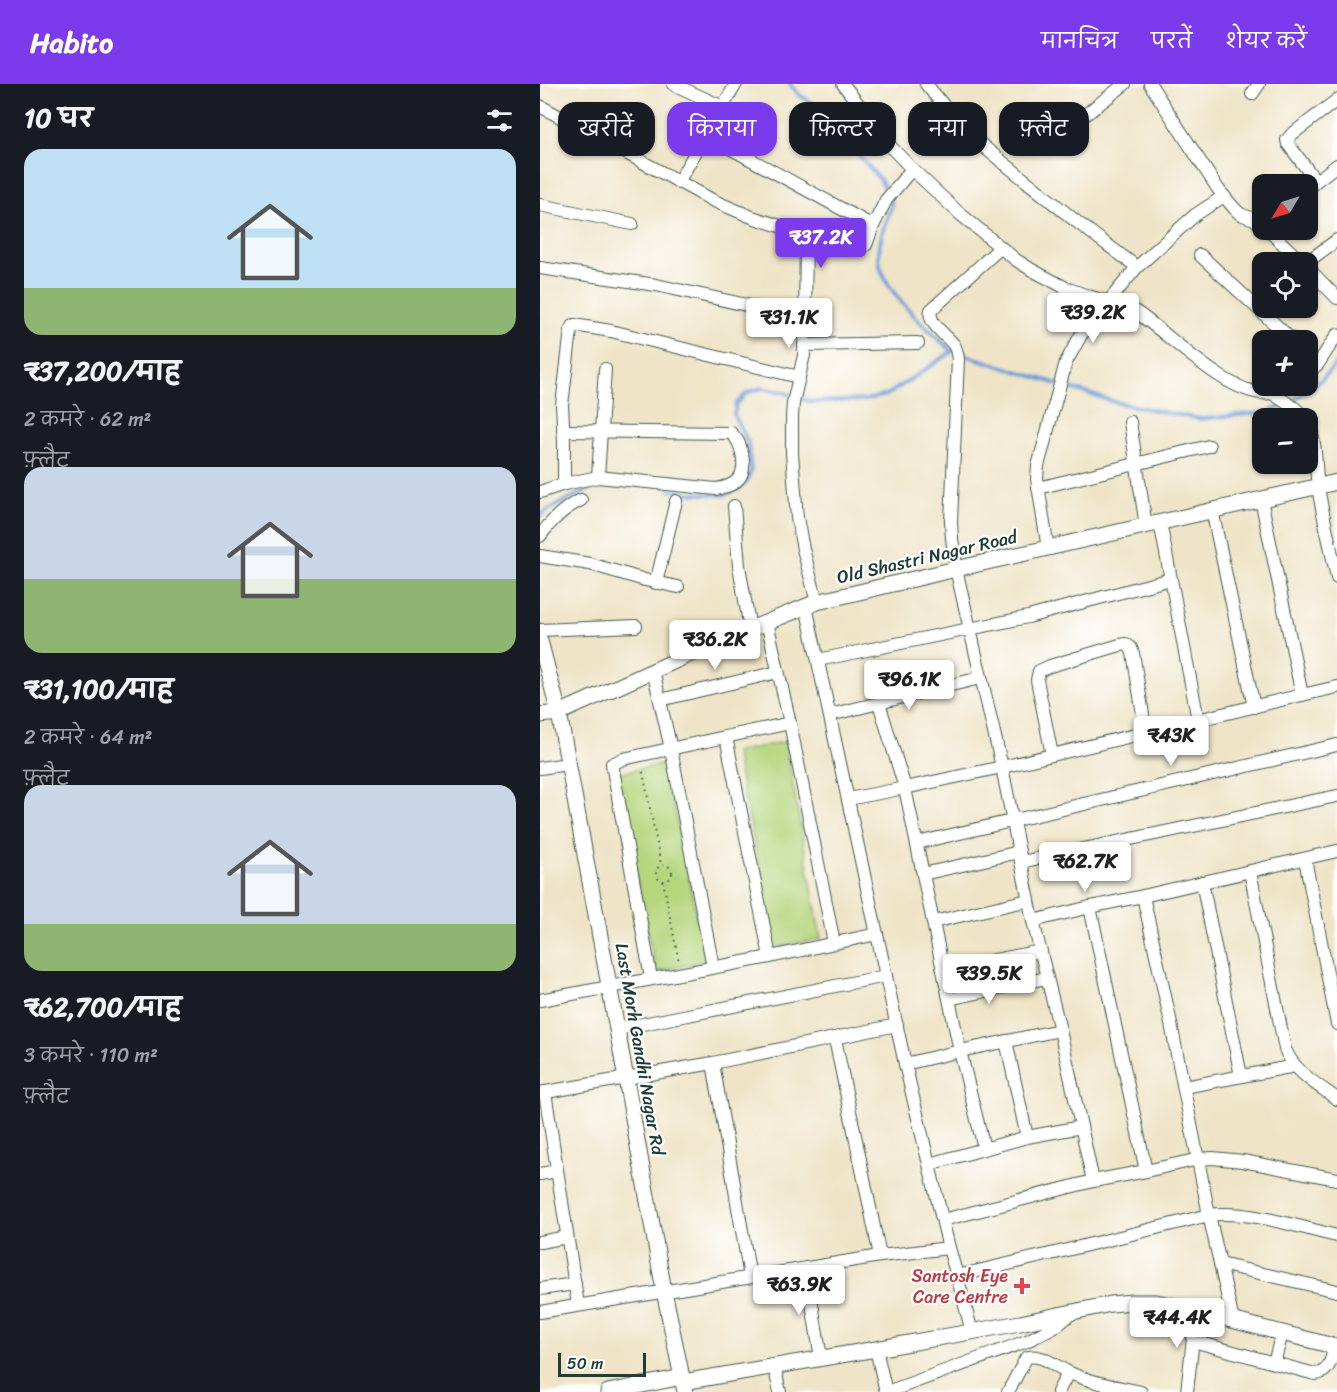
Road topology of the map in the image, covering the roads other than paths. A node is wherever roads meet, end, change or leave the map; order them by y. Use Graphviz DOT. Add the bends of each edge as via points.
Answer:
graph roads {
  1 [pos="673,84"];
  2 [pos="736,84"];
  3 [pos="843,84"];
  4 [pos="926,84"];
  5 [pos="1125,84"];
  6 [pos="1150,84"];
  7 [pos="1337,100"];
  8 [pos="712,102"];
  9 [pos="726,102"];
  10 [pos="540,106"];
  11 [pos="1089,112"];
  12 [pos="693,156"];
  13 [pos="745,156"];
  14 [pos="1337,165"];
  15 [pos="912,169"];
  16 [pos="1306,174"];
  17 [pos="1318,180"];
  18 [pos="678,182"];
  19 [pos="1224,196"];
  20 [pos="540,205"];
  21 [pos="1252,218"];
  22 [pos="632,224"];
  23 [pos="873,226"];
  24 [pos="1279,240"];
  25 [pos="1337,240"];
  26 [pos="866,245"];
  27 [pos="1000,248"];
  28 [pos="1291,252"];
  29 [pos="1318,254"];
  30 [pos="1200,255"];
  31 [pos="1137,267"];
  32 [pos="540,268"];
  33 [pos="1318,278"];
  34 [pos="1337,298"];
  35 [pos="1108,302"];
  36 [pos="805,318"];
  37 [pos="1281,330"];
  38 [pos="1337,335"];
  39 [pos="918,342"];
  40 [pos="804,345"];
  41 [pos="1318,364"];
  42 [pos="605,369"];
  43 [pos="799,380"];
  44 [pos="1252,391"];
  45 [pos="1277,396"];
  46 [pos="1295,408"];
  47 [pos="1130,422"];
  48 [pos="563,431"];
  49 [pos="600,431"];
  50 [pos="1209,446"];
  51 [pos="1136,464"];
  52 [pos="1318,474"];
  53 [pos="598,477"];
  54 [pos="1337,482"];
  55 [pos="564,484"];
  56 [pos="1318,486"];
  57 [pos="1038,488"];
  58 [pos="540,492"];
  59 [pos="580,500"];
  60 [pos="1262,500"];
  61 [pos="676,501"];
  62 [pos="734,506"];
  63 [pos="1212,510"];
  64 [pos="1153,524"];
  65 [pos="540,536"];
  66 [pos="1048,549"];
  67 [pos="540,556"];
  68 [pos="956,569"];
  69 [pos="1337,578"];
  70 [pos="1171,579"];
  71 [pos="656,583"];
  72 [pos="678,587"];
  73 [pos="812,604"];
  74 [pos="766,622"];
  75 [pos="636,626"];
  76 [pos="750,629"];
  77 [pos="970,629"];
  78 [pos="540,630"];
  79 [pos="540,641"];
  80 [pos="542,660"];
  81 [pos="818,660"];
  82 [pos="654,670"];
  83 [pos="778,672"];
  84 [pos="980,678"];
  85 [pos="1337,687"];
  86 [pos="1302,695"];
  87 [pos="660,700"];
  88 [pos="879,703"];
  89 [pos="1254,706"];
  90 [pos="559,713"];
  91 [pos="540,715"];
  92 [pos="830,715"];
  93 [pos="1198,720"];
  94 [pos="790,723"];
  95 [pos="1146,733"];
  96 [pos="726,737"];
  97 [pos="1337,745"];
  98 [pos="671,748"];
  99 [pos="1052,755"];
  100 [pos="568,764"];
  101 [pos="1002,767"];
  102 [pos="540,768"];
  103 [pos="905,788"];
  104 [pos="1337,796"];
  105 [pos="848,799"];
  106 [pos="1012,820"];
  107 [pos="916,843"];
  108 [pos="1337,851"];
  109 [pos="1020,857"];
  110 [pos="1305,859"];
  111 [pos="1250,871"];
  112 [pos="923,874"];
  113 [pos="1202,882"];
  114 [pos="1143,896"];
  115 [pos="1029,900"];
  116 [pos="1090,907"];
  117 [pos="1034,921"];
  118 [pos="933,922"];
  119 [pos="877,934"];
  120 [pos="834,943"];
  121 [pos="1041,951"];
  122 [pos="770,957"];
  123 [pos="713,967"];
  124 [pos="943,970"];
  125 [pos="886,976"];
  126 [pos="651,978"];
  127 [pos="1046,978"];
  128 [pos="609,987"];
  129 [pos="949,999"];
  130 [pos="540,1000"];
  131 [pos="1337,1024"];
  132 [pos="897,1025"];
  133 [pos="617,1029"];
  134 [pos="1060,1030"];
  135 [pos="835,1039"];
  136 [pos="1006,1041"];
  137 [pos="960,1051"];
  138 [pos="713,1063"];
  139 [pos="905,1064"];
  140 [pos="1295,1066"];
  141 [pos="1241,1076"];
  142 [pos="626,1079"];
  143 [pos="1184,1088"];
  144 [pos="542,1093"];
  145 [pos="1337,1099"];
  146 [pos="545,1127"];
  147 [pos="1081,1127"];
  148 [pos="1027,1137"];
  149 [pos="984,1148"];
  150 [pos="1199,1159"];
  151 [pos="930,1164"];
  152 [pos="557,1171"];
  153 [pos="1146,1171"];
  154 [pos="540,1174"];
  155 [pos="1337,1179"];
  156 [pos="1093,1181"];
  157 [pos="1209,1215"];
  158 [pos="943,1220"];
  159 [pos="1337,1236"];
  160 [pos="567,1237"];
  161 [pos="540,1242"];
  162 [pos="949,1248"];
  163 [pos="880,1256"];
  164 [pos="1220,1264"];
  165 [pos="806,1268"];
  166 [pos="957,1276"];
  167 [pos="750,1277"];
  168 [pos="575,1284"];
  169 [pos="540,1289"];
  170 [pos="664,1291"];
  171 [pos="1337,1291"];
  172 [pos="578,1305"];
  173 [pos="1196,1311"];
  174 [pos="540,1312"];
  175 [pos="1073,1312"];
  176 [pos="1233,1321"];
  177 [pos="1020,1323"];
  178 [pos="972,1332"];
  179 [pos="1282,1333"];
  180 [pos="1026,1341"];
  181 [pos="1193,1341"];
  182 [pos="1336,1346"];
  183 [pos="876,1349"];
  184 [pos="1031,1355"];
  185 [pos="821,1358"];
  186 [pos="1274,1363"];
  187 [pos="774,1366"];
  188 [pos="1068,1373"];
  189 [pos="682,1387"];
  190 [pos="1125,1390"];
  191 [pos="608,1392"];
  192 [pos="780,1392"];
  193 [pos="886,1392"];
  194 [pos="1008,1392"];
  195 [pos="1058,1392"];
  196 [pos="1141,1392"];
  197 [pos="1187,1392"];
  1 -- 8 [label="street"];
  2 -- 9 [label="street"];
  3 -- 15 [label="street"];
  4 -- 31 [label="street" via="984,147"];
  5 -- 11 [label="street"];
  6 -- 19 [label="street"];
  7 -- 16 [label="street" via="1287,140"];
  10 -- 18 [label="street"];
  12 -- 18 [label="street"];
  13 -- 23 [label="street"];
  14 -- 17 [label="street"];
  15 -- 23 [label="street" via="889,196"];
  15 -- 27 [label="street"];
  18 -- 36 [label="street" via="752,218 805,236"];
  19 -- 21 [label="street" via="1240,214"];
  19 -- 31 [label="street" via="1195,215"];
  20 -- 22 [label="street"];
  23 -- 26 [label="street"];
  24 -- 28 [label="street"];
  25 -- 29 [label="street"];
  27 -- 35 [label="street" via="1048,280"];
  27 -- 68 [label="street" via="930,315 954,345 957,355 951,522"];
  30 -- 37 [label="street"];
  31 -- 35 [label="street"];
  32 -- 36 [label="street" via="656,285"];
  33 -- 34 [label="street"];
  35 -- 44 [label="street" via="1137,312 1228,382"];
  35 -- 57 [label="street" via="1066,362 1038,466"];
  36 -- 40 [label="street"];
  38 -- 41 [label="street"];
  39 -- 40 [label="street"];
  40 -- 43 [label="street"];
  42 -- 49 [label="street"];
  43 -- 48 [label="street" via="574,325 563,390"];
  43 -- 73 [label="street" via="793,403 792,453 797,518"];
  45 -- 46 [label="street"];
  47 -- 51 [label="street"];
  48 -- 49 [label="street"];
  48 -- 55 [label="street"];
  49 -- 53 [label="street"];
  49 -- 53 [label="street" via="731,433 741,446 744,467 738,481 716,489"];
  50 -- 51 [label="street"];
  51 -- 57 [label="street"];
  51 -- 64 [label="street"];
  52 -- 56 [label="street"];
  53 -- 55 [label="street"];
  54 -- 56 [label="street, Old Shastri Nagar Road"];
  55 -- 58 [label="street"];
  56 -- 60 [label="street, Old Shastri Nagar Road"];
  56 -- 69 [label="street"];
  57 -- 66 [label="street"];
  59 -- 65 [label="street" via="565,508"];
  60 -- 63 [label="street, Old Shastri Nagar Road"];
  60 -- 86 [label="street"];
  61 -- 71 [label="street"];
  62 -- 76 [label="street"];
  63 -- 64 [label="street, Old Shastri Nagar Road"];
  63 -- 89 [label="street"];
  64 -- 66 [label="street, Old Shastri Nagar Road"];
  64 -- 70 [label="street"];
  66 -- 68 [label="street, Old Shastri Nagar Road"];
  67 -- 71 [label="street" via="590,564"];
  68 -- 73 [label="street, Old Shastri Nagar Road"];
  68 -- 77 [label="street"];
  70 -- 77 [label="street"];
  70 -- 93 [label="street"];
  71 -- 72 [label="street"];
  73 -- 74 [label="street, Old Shastri Nagar Road"];
  73 -- 81 [label="street"];
  74 -- 76 [label="street, Old Shastri Nagar Road"];
  74 -- 83 [label="street"];
  75 -- 78 [label="street"];
  76 -- 82 [label="street, Old Shastri Nagar Road"];
  77 -- 81 [label="street"];
  77 -- 84 [label="street"];
  79 -- 80 [label="street, Last Morh Gandhi Nagar Rd"];
  80 -- 90 [label="street, Last Morh Gandhi Nagar Rd"];
  81 -- 92 [label="street"];
  82 -- 87 [label="street"];
  82 -- 90 [label="street, Old Shastri Nagar Road"];
  83 -- 87 [label="street"];
  83 -- 94 [label="street"];
  84 -- 88 [label="street"];
  84 -- 101 [label="street"];
  85 -- 86 [label="street"];
  86 -- 89 [label="street"];
  87 -- 98 [label="street"];
  88 -- 92 [label="street"];
  88 -- 103 [label="street"];
  89 -- 93 [label="street"];
  90 -- 91 [label="street, Old Shastri Nagar Road"];
  90 -- 100 [label="street, Last Morh Gandhi Nagar Rd"];
  92 -- 105 [label="street"];
  93 -- 95 [label="street"];
  94 -- 96 [label="street"];
  94 -- 120 [label="street"];
  95 -- 99 [label="street"];
  95 -- 99 [label="street" via="1133,653 1126,644 1120,645 1039,671 1037,680"];
  96 -- 98 [label="street"];
  96 -- 122 [label="street"];
  97 -- 106 [label="street"];
  98 -- 123 [label="street"];
  98 -- 126 [label="street" via="612,764"];
  99 -- 101 [label="street"];
  100 -- 102 [label="street"];
  100 -- 128 [label="street, Last Morh Gandhi Nagar Rd"];
  101 -- 103 [label="street"];
  101 -- 106 [label="street"];
  103 -- 105 [label="street"];
  103 -- 107 [label="street"];
  104 -- 109 [label="street"];
  105 -- 119 [label="street"];
  106 -- 107 [label="street"];
  106 -- 109 [label="street"];
  107 -- 112 [label="street"];
  108 -- 110 [label="street"];
  109 -- 112 [label="street"];
  109 -- 115 [label="street"];
  110 -- 111 [label="street"];
  110 -- 131 [label="street"];
  111 -- 113 [label="street"];
  111 -- 140 [label="street" via="1285,1049"];
  112 -- 118 [label="street"];
  113 -- 114 [label="street"];
  113 -- 141 [label="street"];
  114 -- 116 [label="street"];
  114 -- 143 [label="street"];
  115 -- 117 [label="street"];
  115 -- 118 [label="street"];
  116 -- 117 [label="street"];
  116 -- 153 [label="street"];
  117 -- 121 [label="street"];
  118 -- 124 [label="street"];
  119 -- 120 [label="street"];
  119 -- 125 [label="street"];
  120 -- 122 [label="street"];
  121 -- 124 [label="street"];
  121 -- 127 [label="street"];
  122 -- 123 [label="street"];
  123 -- 126 [label="street"];
  124 -- 129 [label="street"];
  125 -- 132 [label="street"];
  125 -- 133 [label="street"];
  126 -- 128 [label="street"];
  127 -- 129 [label="street"];
  127 -- 134 [label="street"];
  128 -- 130 [label="street"];
  128 -- 133 [label="street, Last Morh Gandhi Nagar Rd"];
  129 -- 137 [label="street"];
  132 -- 135 [label="street"];
  132 -- 139 [label="street"];
  133 -- 142 [label="street, Last Morh Gandhi Nagar Rd"];
  134 -- 136 [label="street"];
  134 -- 147 [label="street"];
  135 -- 138 [label="street"];
  135 -- 163 [label="street"];
  136 -- 137 [label="street"];
  136 -- 148 [label="street"];
  137 -- 139 [label="street"];
  137 -- 149 [label="street"];
  138 -- 142 [label="street"];
  138 -- 167 [label="street"];
  139 -- 151 [label="street"];
  140 -- 141 [label="street"];
  140 -- 145 [label="street"];
  141 -- 143 [label="street"];
  142 -- 144 [label="street"];
  142 -- 170 [label="street, Last Morh Gandhi Nagar Rd"];
  143 -- 150 [label="street"];
  144 -- 146 [label="street"];
  146 -- 152 [label="street"];
  147 -- 148 [label="street"];
  147 -- 156 [label="street"];
  148 -- 149 [label="street"];
  149 -- 151 [label="street"];
  150 -- 153 [label="street"];
  150 -- 155 [label="street" via="1243,1161"];
  150 -- 157 [label="street"];
  151 -- 158 [label="street"];
  152 -- 154 [label="street"];
  152 -- 160 [label="street"];
  153 -- 156 [label="street"];
  156 -- 158 [label="street"];
  157 -- 159 [label="street" via="1239,1215"];
  157 -- 164 [label="street"];
  157 -- 166 [label="street"];
  158 -- 162 [label="street"];
  160 -- 161 [label="street"];
  160 -- 168 [label="street"];
  162 -- 163 [label="street"];
  162 -- 166 [label="street"];
  163 -- 165 [label="street"];
  164 -- 171 [label="street"];
  164 -- 176 [label="street"];
  165 -- 167 [label="street"];
  165 -- 185 [label="street"];
  166 -- 178 [label="street"];
  167 -- 170 [label="street"];
  168 -- 169 [label="street"];
  168 -- 172 [label="street"];
  170 -- 172 [label="street"];
  170 -- 189 [label="street, Last Morh Gandhi Nagar Rd"];
  172 -- 174 [label="street"];
  173 -- 175 [label="street" via="1156,1302 1132,1302"];
  173 -- 176 [label="street"];
  173 -- 181 [label="street"];
  175 -- 177 [label="street"];
  175 -- 180 [label="street"];
  176 -- 179 [label="street"];
  177 -- 178 [label="street"];
  177 -- 180 [label="street"];
  178 -- 183 [label="street"];
  179 -- 182 [label="street"];
  179 -- 186 [label="street"];
  180 -- 184 [label="street"];
  180 -- 193 [label="street"];
  181 -- 186 [label="street"];
  181 -- 197 [label="street"];
  182 -- 186 [label="street" via="1322,1373"];
  183 -- 185 [label="street"];
  183 -- 193 [label="street"];
  184 -- 188 [label="street"];
  184 -- 194 [label="street"];
  185 -- 187 [label="street"];
  187 -- 189 [label="street"];
  187 -- 192 [label="street"];
  188 -- 190 [label="street"];
  188 -- 195 [label="street"];
  189 -- 191 [label="street"];
  190 -- 196 [label="street"];
}
